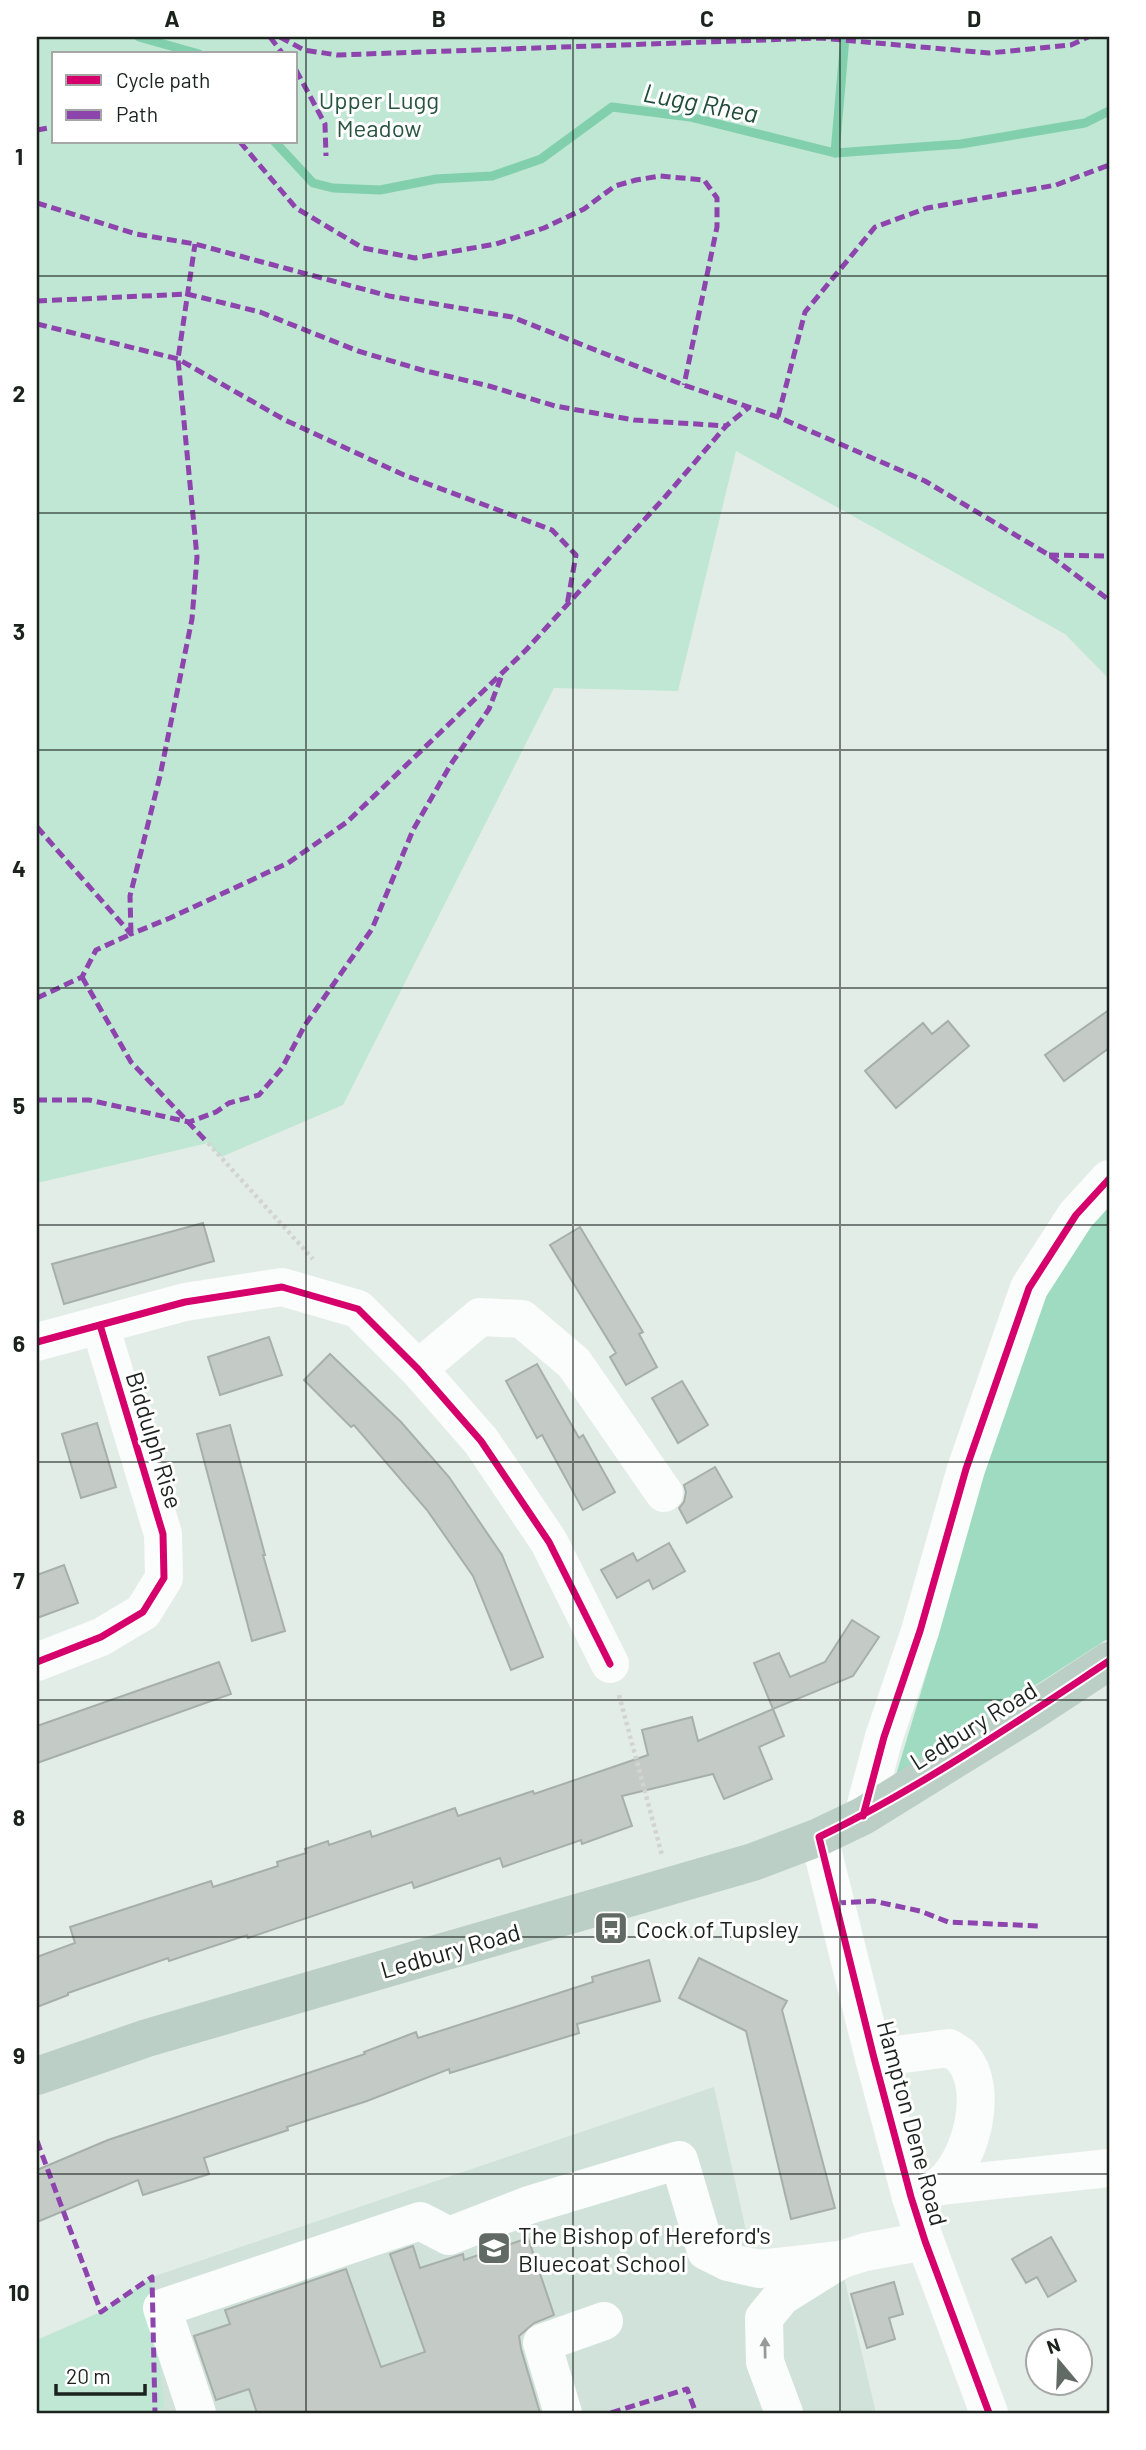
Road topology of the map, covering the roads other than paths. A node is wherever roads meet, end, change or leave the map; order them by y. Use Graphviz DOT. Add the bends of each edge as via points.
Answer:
graph roads {
  1 [pos="1109,1179"];
  2 [pos="100,1325"];
  3 [pos="37,1342"];
  4 [pos="418,1369"];
  5 [pos="664,1493"];
  6 [pos="1109,1661"];
  7 [pos="37,1662"];
  8 [pos="610,1664"];
  9 [pos="863,1816"];
  10 [pos="819,1837"];
  11 [pos="873,2058"];
  12 [pos="37,2076"];
  13 [pos="1109,2168"];
  14 [pos="925,2191"];
  15 [pos="925,2241"];
  16 [pos="840,2260"];
  17 [pos="604,2320"];
  18 [pos="197,2413"];
  19 [pos="563,2413"];
  20 [pos="784,2413"];
  21 [pos="989,2413"];
  1 -- 9 [label="street" via="1076,1215 1029,1288 966,1469"];
  2 -- 3 [label="street"];
  2 -- 4 [label="street" via="185,1301 282,1287 358,1309"];
  2 -- 7 [label="street, Biddulph Rise" via="163,1534 164,1578 143,1612 101,1637"];
  4 -- 5 [label="street" via="480,1317 522,1319 574,1363"];
  4 -- 8 [label="street" via="481,1441 549,1542"];
  6 -- 9 [label="highway, Ledbury Road"];
  9 -- 10 [label="highway, Ledbury Road"];
  10 -- 11 [label="street, Hampton Dene Road"];
  10 -- 12 [label="highway, Ledbury Road" via="753,1862 147,2038"];
  11 -- 14 [label="street, Hampton Dene Road"];
  11 -- 14 [label="street" via="949,2048 962,2056 971,2072 976,2101 966,2146 953,2173"];
  13 -- 14 [label="street"];
  14 -- 15 [label="street, Hampton Dene Road"];
  15 -- 16 [label="street"];
  15 -- 21 [label="street, Hampton Dene Road"];
  16 -- 18 [label="street" via="759,2269 706,2251 679,2160 449,2236 420,2221 162,2308"];
  20 -- 16 [label="street, one-way" via="765,2362 764,2318 782,2296"];
  17 -- 19 [label="street" via="541,2343"];
}
